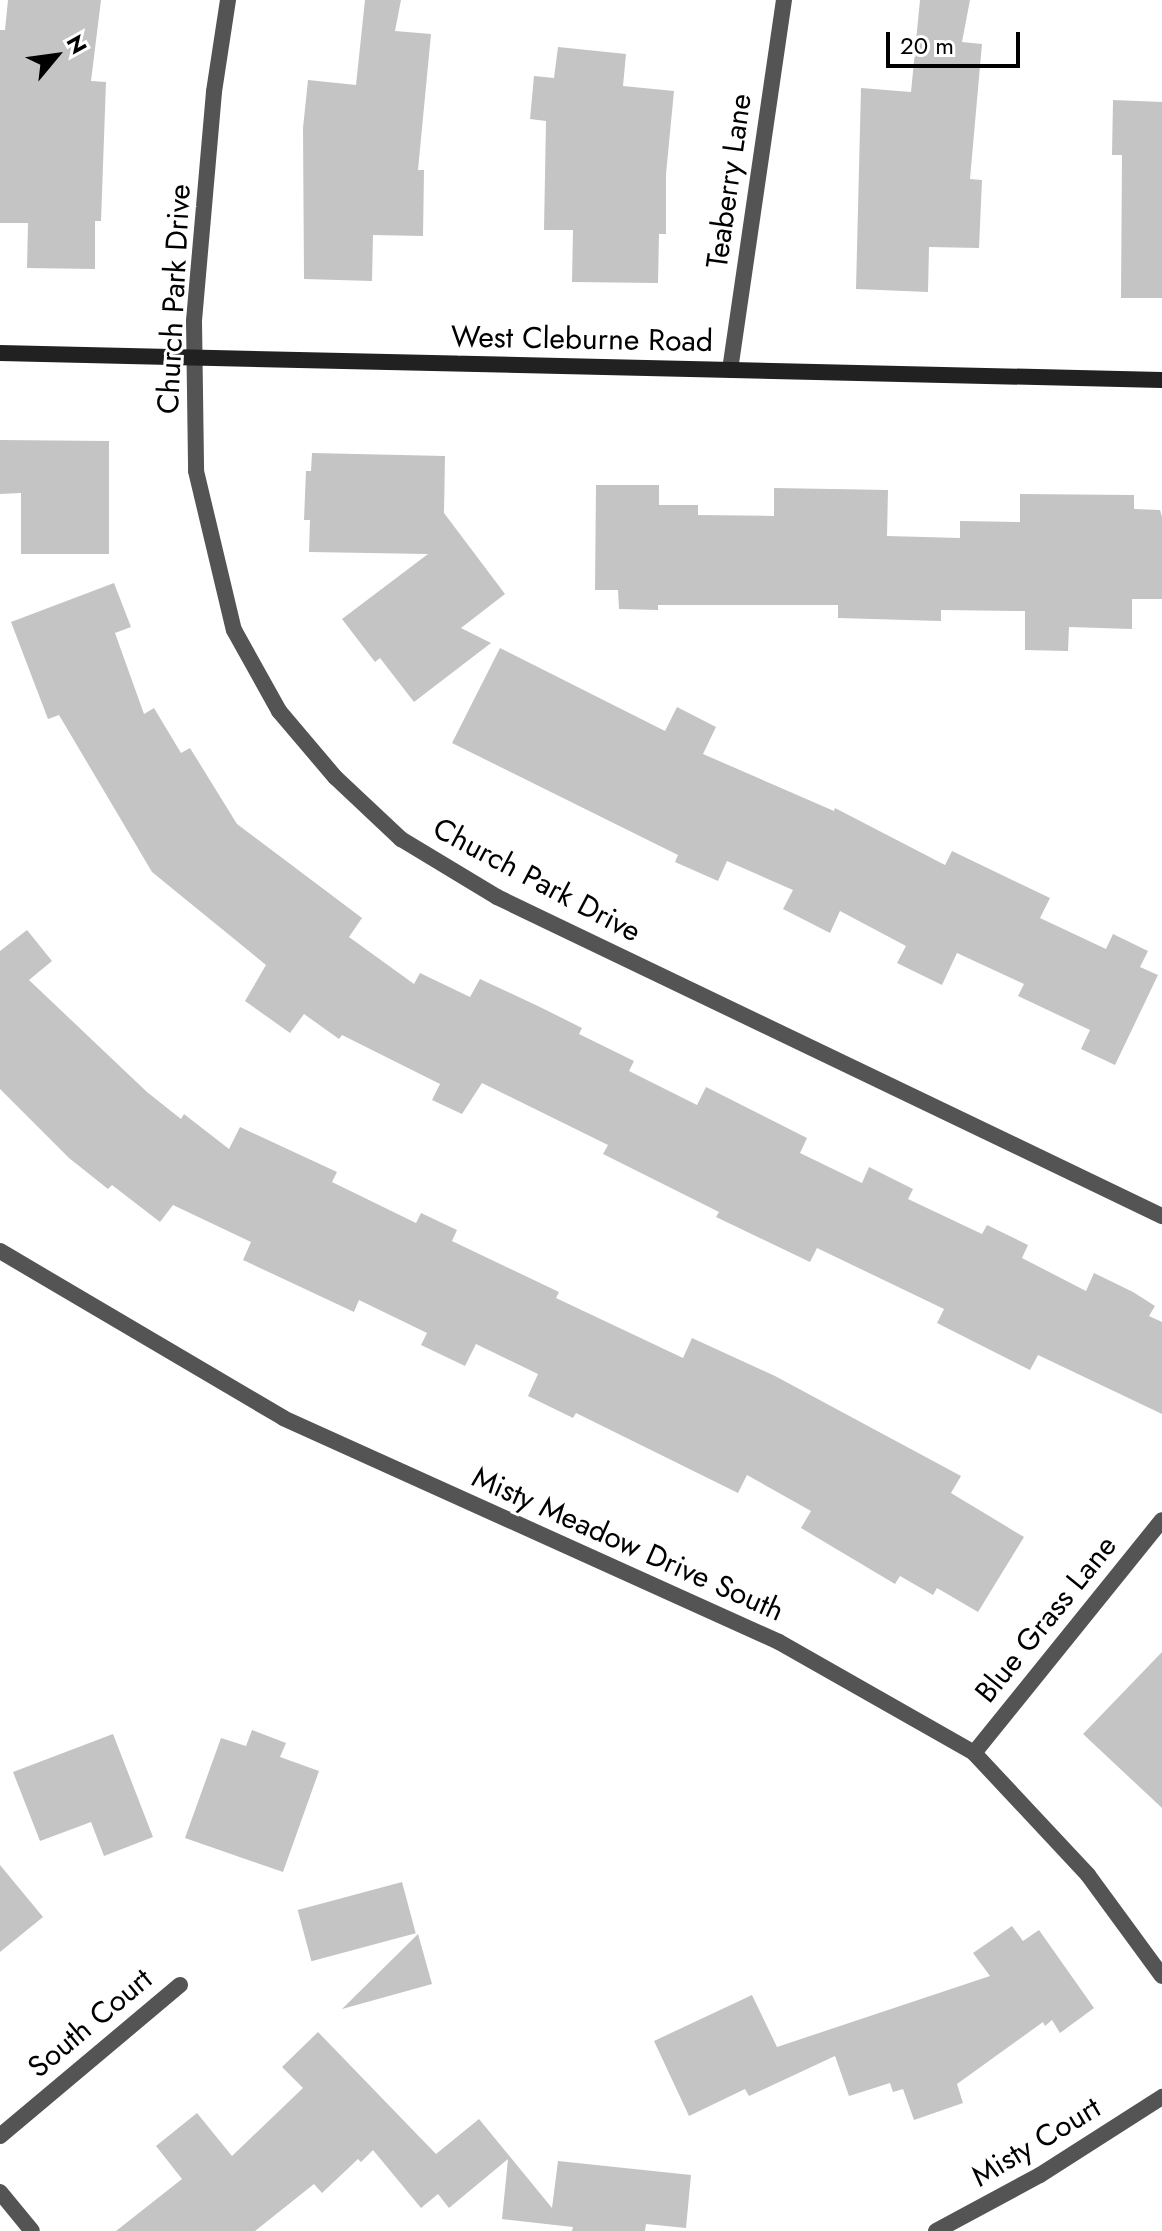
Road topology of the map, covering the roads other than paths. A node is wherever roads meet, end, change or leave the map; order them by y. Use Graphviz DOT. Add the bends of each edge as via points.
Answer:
graph roads {
  1 [pos="228,0"];
  2 [pos="784,0"];
  3 [pos="0,353"];
  4 [pos="196,358"];
  5 [pos="730,370"];
  6 [pos="1162,380"];
  7 [pos="1162,1216"];
  8 [pos="0,1251"];
  9 [pos="1162,1520"];
  10 [pos="974,1753"];
  11 [pos="1162,1976"];
  12 [pos="180,1985"];
  13 [pos="1162,2097"];
  14 [pos="0,2136"];
  15 [pos="0,2192"];
  16 [pos="32,2231"];
  17 [pos="936,2231"];
  1 -- 4 [label="street, Church Park Drive" via="210,138 194,321"];
  2 -- 5 [label="street, Teaberry Lane"];
  3 -- 4 [label="street, West Cleburne Road"];
  4 -- 5 [label="street, West Cleburne Road"];
  4 -- 7 [label="street, Church Park Drive" via="196,471 234,630 279,711 335,777 401,839 497,897"];
  5 -- 6 [label="street, West Cleburne Road"];
  8 -- 10 [label="street, Misty Meadow Drive South" via="283,1418 779,1642"];
  9 -- 10 [label="street, Blue Grass Lane"];
  10 -- 11 [label="street, Misty Meadow Drive South" via="1088,1875"];
  12 -- 14 [label="street, South Court"];
  13 -- 17 [label="street, Misty Court" via="1040,2175"];
  15 -- 16 [label="street"];
}
